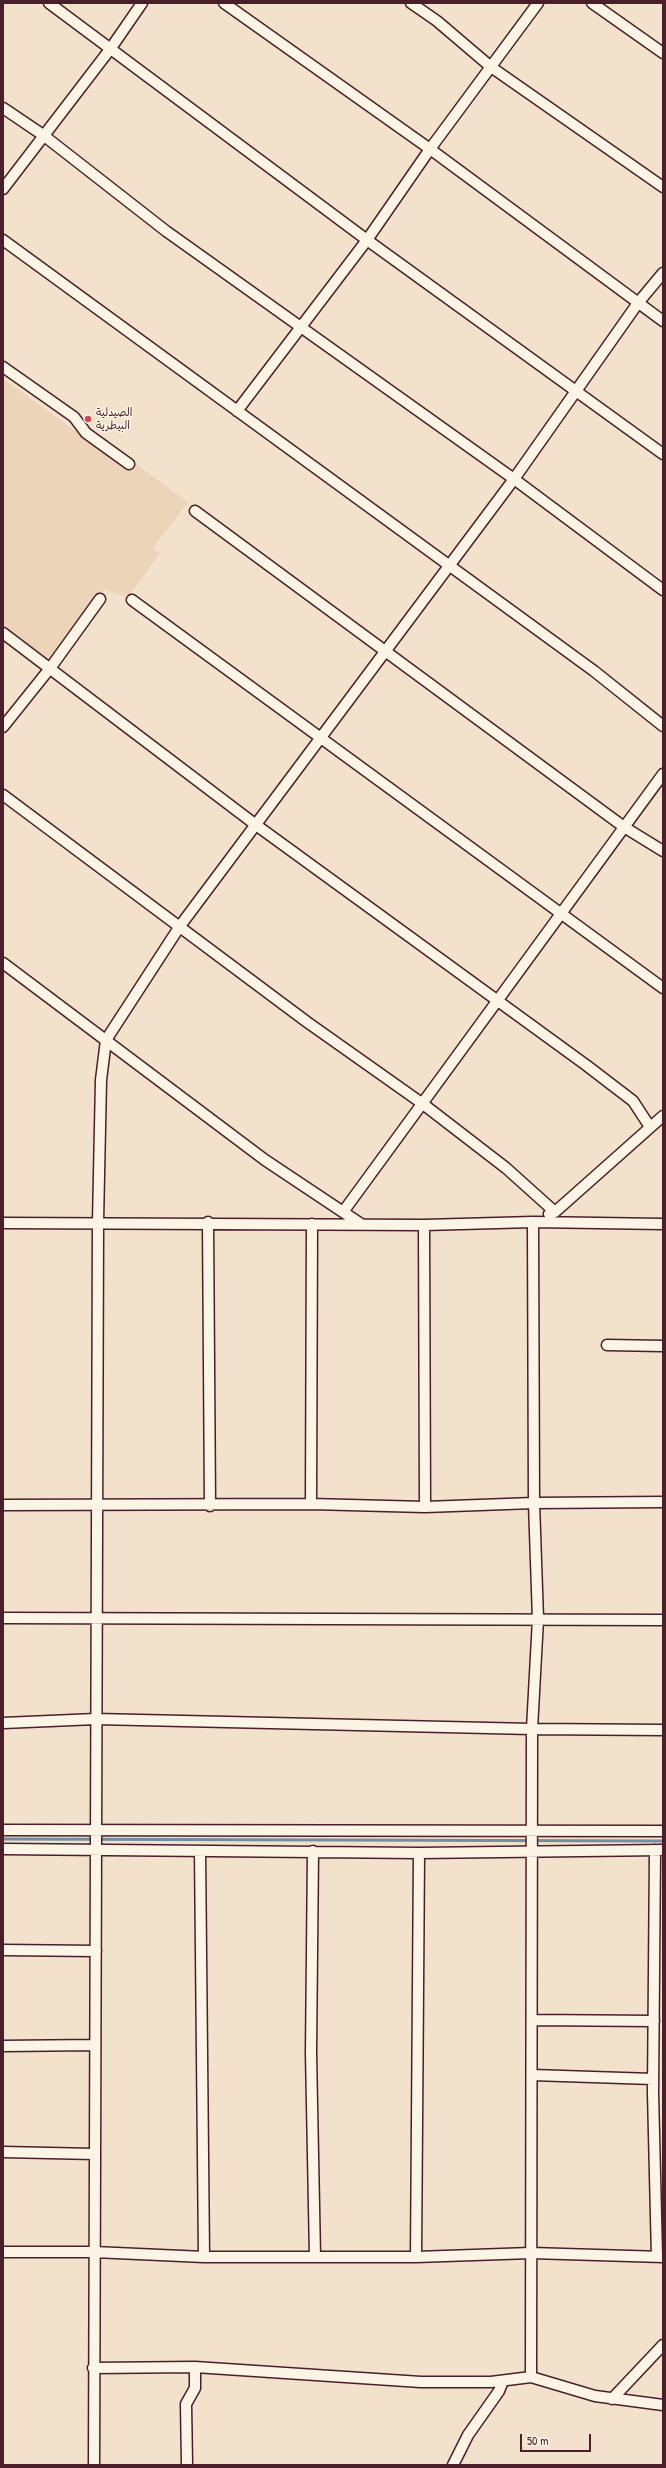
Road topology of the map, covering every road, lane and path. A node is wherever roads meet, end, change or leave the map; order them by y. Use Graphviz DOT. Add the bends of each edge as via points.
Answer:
graph roads {
  1 [pos="49,3"];
  2 [pos="142,3"];
  3 [pos="224,3"];
  4 [pos="411,3"];
  5 [pos="538,3"];
  6 [pos="592,3"];
  7 [pos="111,48"];
  8 [pos="663,53"];
  9 [pos="491,67"];
  10 [pos="3,108"];
  11 [pos="44,135"];
  12 [pos="430,149"];
  13 [pos="663,187"];
  14 [pos="3,189"];
  15 [pos="3,240"];
  16 [pos="367,240"];
  17 [pos="663,273"];
  18 [pos="638,303"];
  19 [pos="663,321"];
  20 [pos="301,328"];
  21 [pos="3,367"];
  22 [pos="576,390"];
  23 [pos="237,411"];
  24 [pos="663,454"];
  25 [pos="129,464"];
  26 [pos="514,480"];
  27 [pos="196,511"];
  28 [pos="449,566"];
  29 [pos="663,590"];
  30 [pos="100,599"];
  31 [pos="132,600"];
  32 [pos="3,633"];
  33 [pos="386,651"];
  34 [pos="51,667"];
  35 [pos="663,726"];
  36 [pos="3,727"];
  37 [pos="321,736"];
  38 [pos="663,774"];
  39 [pos="3,795"];
  40 [pos="256,824"];
  41 [pos="624,827"];
  42 [pos="663,851"];
  43 [pos="560,913"];
  44 [pos="180,926"];
  45 [pos="3,963"];
  46 [pos="663,988"];
  47 [pos="498,999"];
  48 [pos="106,1040"];
  49 [pos="423,1104"];
  50 [pos="663,1116"];
  51 [pos="650,1127"];
  52 [pos="343,1212"];
  53 [pos="555,1212"];
  54 [pos="98,1222"];
  55 [pos="208,1222"];
  56 [pos="533,1222"];
  57 [pos="3,1223"];
  58 [pos="312,1224"];
  59 [pos="361,1224"];
  60 [pos="663,1224"];
  61 [pos="424,1225"];
  62 [pos="607,1345"];
  63 [pos="663,1346"];
  64 [pos="663,1502"];
  65 [pos="534,1503"];
  66 [pos="97,1504"];
  67 [pos="311,1504"];
  68 [pos="3,1505"];
  69 [pos="210,1506"];
  70 [pos="425,1507"];
  71 [pos="3,1618"];
  72 [pos="96,1619"];
  73 [pos="538,1619"];
  74 [pos="663,1620"];
  75 [pos="96,1719"];
  76 [pos="3,1723"];
  77 [pos="532,1730"];
  78 [pos="663,1730"];
  79 [pos="3,1830"];
  80 [pos="663,1831"];
  81 [pos="533,1833"];
  82 [pos="96,1840"];
  83 [pos="3,1849"];
  84 [pos="533,1850"];
  85 [pos="659,1850"];
  86 [pos="200,1851"];
  87 [pos="312,1851"];
  88 [pos="419,1853"];
  89 [pos="3,1950"];
  90 [pos="96,1951"];
  91 [pos="532,2020"];
  92 [pos="654,2021"];
  93 [pos="95,2045"];
  94 [pos="3,2046"];
  95 [pos="532,2075"];
  96 [pos="653,2079"];
  97 [pos="3,2152"];
  98 [pos="95,2154"];
  99 [pos="655,2181"];
  100 [pos="663,2192"];
  101 [pos="3,2252"];
  102 [pos="94,2252"];
  103 [pos="531,2253"];
  104 [pos="204,2257"];
  105 [pos="315,2257"];
  106 [pos="416,2257"];
  107 [pos="660,2257"];
  108 [pos="663,2345"];
  109 [pos="195,2367"];
  110 [pos="93,2368"];
  111 [pos="531,2377"];
  112 [pos="503,2381"];
  113 [pos="612,2399"];
  114 [pos="663,2405"];
  115 [pos="94,2465"];
  116 [pos="187,2465"];
  117 [pos="453,2465"];
  1 -- 7 [label="street"];
  2 -- 7 [label="street"];
  3 -- 12 [label="street"];
  4 -- 9 [label="street" via="437,21"];
  5 -- 9 [label="street"];
  6 -- 8 [label="street"];
  7 -- 11 [label="street"];
  7 -- 16 [label="street"];
  9 -- 12 [label="street"];
  9 -- 13 [label="street"];
  10 -- 11 [label="street"];
  11 -- 14 [label="street"];
  11 -- 20 [label="street" via="166,231"];
  12 -- 16 [label="street"];
  12 -- 18 [label="street"];
  15 -- 23 [label="street"];
  16 -- 20 [label="street"];
  16 -- 22 [label="street"];
  17 -- 18 [label="street"];
  18 -- 19 [label="street"];
  18 -- 22 [label="street"];
  20 -- 23 [label="street"];
  20 -- 26 [label="street"];
  21 -- 25 [label="street" via="74,417 86,433"];
  22 -- 24 [label="street"];
  22 -- 26 [label="street"];
  23 -- 28 [label="street"];
  26 -- 28 [label="street"];
  26 -- 29 [label="street"];
  27 -- 33 [label="street"];
  28 -- 33 [label="street"];
  28 -- 35 [label="street" via="594,671"];
  30 -- 34 [label="street"];
  31 -- 37 [label="street"];
  32 -- 34 [label="street"];
  33 -- 37 [label="street"];
  33 -- 41 [label="street"];
  34 -- 36 [label="street"];
  34 -- 40 [label="street"];
  37 -- 40 [label="street"];
  37 -- 43 [label="street"];
  38 -- 41 [label="street"];
  39 -- 44 [label="street"];
  40 -- 44 [label="street"];
  40 -- 47 [label="street"];
  41 -- 42 [label="street"];
  41 -- 43 [label="street"];
  43 -- 46 [label="street"];
  43 -- 47 [label="street"];
  44 -- 48 [label="street"];
  44 -- 49 [label="street" via="307,1022"];
  45 -- 48 [label="street"];
  47 -- 49 [label="street"];
  47 -- 51 [label="street" via="633,1101"];
  48 -- 52 [label="street" via="265,1160"];
  48 -- 54 [label="street" via="101,1080"];
  49 -- 52 [label="street"];
  49 -- 53 [label="street" via="506,1168"];
  50 -- 51 [label="street"];
  51 -- 53 [label="street"];
  52 -- 59 [label="street"];
  53 -- 56 [label="street"];
  54 -- 55 [label="street"];
  54 -- 57 [label="street"];
  54 -- 66 [label="street"];
  55 -- 58 [label="street"];
  55 -- 69 [label="street"];
  56 -- 60 [label="street"];
  56 -- 61 [label="street"];
  56 -- 65 [label="street"];
  58 -- 59 [label="street"];
  58 -- 67 [label="street"];
  59 -- 61 [label="street"];
  61 -- 70 [label="street"];
  62 -- 63 [label="street"];
  64 -- 65 [label="street"];
  65 -- 70 [label="street"];
  65 -- 73 [label="street"];
  66 -- 68 [label="street"];
  66 -- 69 [label="street"];
  66 -- 72 [label="street"];
  67 -- 69 [label="street"];
  67 -- 70 [label="street"];
  71 -- 72 [label="street"];
  72 -- 73 [label="street"];
  72 -- 75 [label="street"];
  73 -- 74 [label="street"];
  73 -- 77 [label="street"];
  75 -- 76 [label="street"];
  75 -- 77 [label="street"];
  75 -- 82 [label="street"];
  77 -- 78 [label="street"];
  77 -- 81 [label="street"];
  79 -- 82 [label="street"];
  80 -- 81 [label="street"];
  81 -- 82 [label="street"];
  81 -- 84 [label="street"];
  82 -- 83 [label="street"];
  82 -- 86 [label="street"];
  82 -- 90 [label="street"];
  84 -- 85 [label="street"];
  84 -- 88 [label="street"];
  84 -- 91 [label="street"];
  85 -- 92 [label="street"];
  86 -- 87 [label="street"];
  86 -- 104 [label="street"];
  87 -- 88 [label="street"];
  87 -- 105 [label="street" via="311,2053"];
  88 -- 106 [label="street"];
  89 -- 90 [label="street"];
  90 -- 93 [label="street"];
  91 -- 92 [label="street"];
  91 -- 95 [label="street"];
  92 -- 96 [label="street"];
  93 -- 94 [label="street"];
  93 -- 98 [label="street"];
  95 -- 96 [label="street"];
  95 -- 103 [label="street"];
  96 -- 99 [label="street"];
  97 -- 98 [label="street"];
  98 -- 102 [label="street"];
  99 -- 100 [label="street"];
  99 -- 107 [label="street"];
  101 -- 102 [label="street"];
  102 -- 104 [label="street"];
  102 -- 110 [label="street"];
  103 -- 106 [label="street"];
  103 -- 107 [label="street"];
  103 -- 111 [label="street"];
  104 -- 105 [label="street"];
  105 -- 106 [label="street"];
  108 -- 113 [label="street"];
  109 -- 110 [label="street"];
  109 -- 112 [label="street" via="373,2380"];
  109 -- 116 [label="street" via="196,2388 186,2404"];
  110 -- 115 [label="street"];
  111 -- 112 [label="street"];
  111 -- 113 [label="street" via="562,2388"];
  112 -- 117 [label="street" via="499,2392 468,2435"];
  113 -- 114 [label="street"];
}
